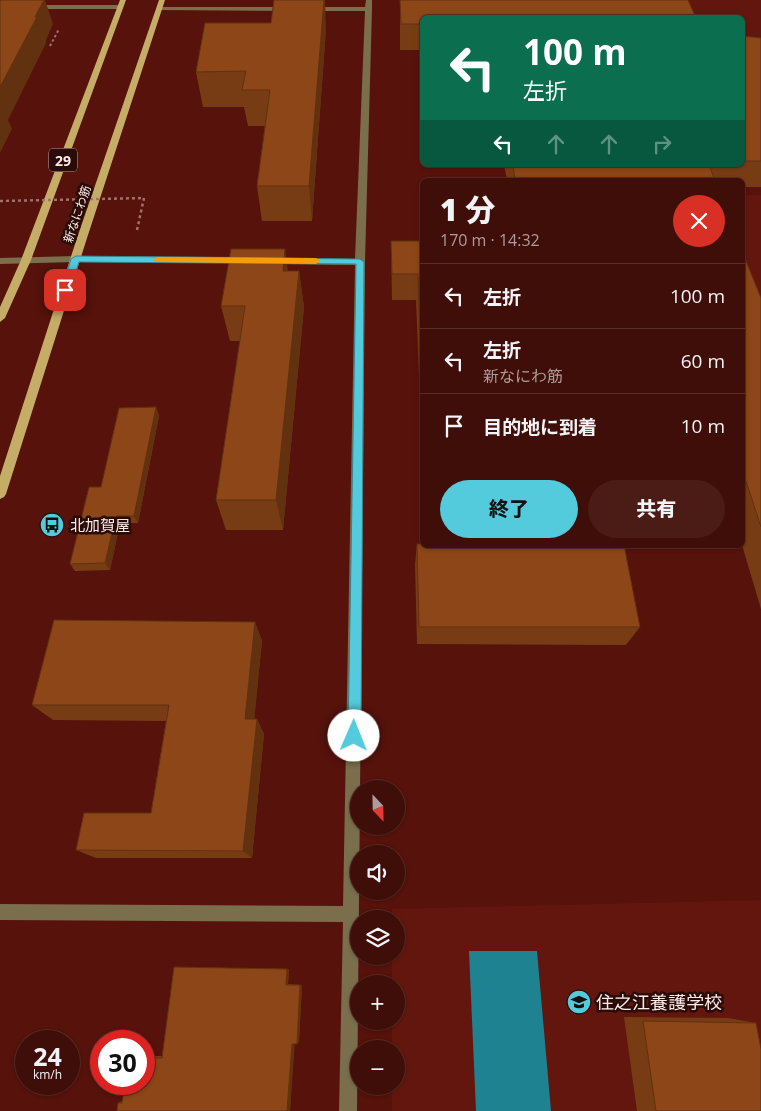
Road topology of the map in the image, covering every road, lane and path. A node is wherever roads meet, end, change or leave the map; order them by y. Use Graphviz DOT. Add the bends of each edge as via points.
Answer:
graph roads {
  1 [pos="122,3"];
  2 [pos="161,4"];
  3 [pos="369,5"];
  4 [pos="0,7"];
  5 [pos="0,201"];
  6 [pos="137,230"];
  7 [pos="76,259"];
  8 [pos="26,260"];
  9 [pos="0,261"];
  10 [pos="360,262"];
  11 [pos="0,318"];
  12 [pos="0,494"];
  13 [pos="352,910"];
  14 [pos="0,912"];
  15 [pos="350,914"];
  16 [pos="351,965"];
  17 [pos="348,1111"];
  1 -- 4 [label="street"];
  1 -- 8 [label="main road, 29"];
  2 -- 3 [label="street"];
  2 -- 7 [label="main road, 新なにわ筋"];
  3 -- 10 [label="street"];
  5 -- 6 [label="path, bridge" via="144,198"];
  7 -- 8 [label="street"];
  7 -- 10 [label="street"];
  7 -- 12 [label="main road, 新なにわ筋"];
  8 -- 9 [label="street"];
  8 -- 11 [label="main road, 29"];
  10 -- 13 [label="street"];
  14 -- 15 [label="street"];
  16 -- 17 [label="street"];
}
